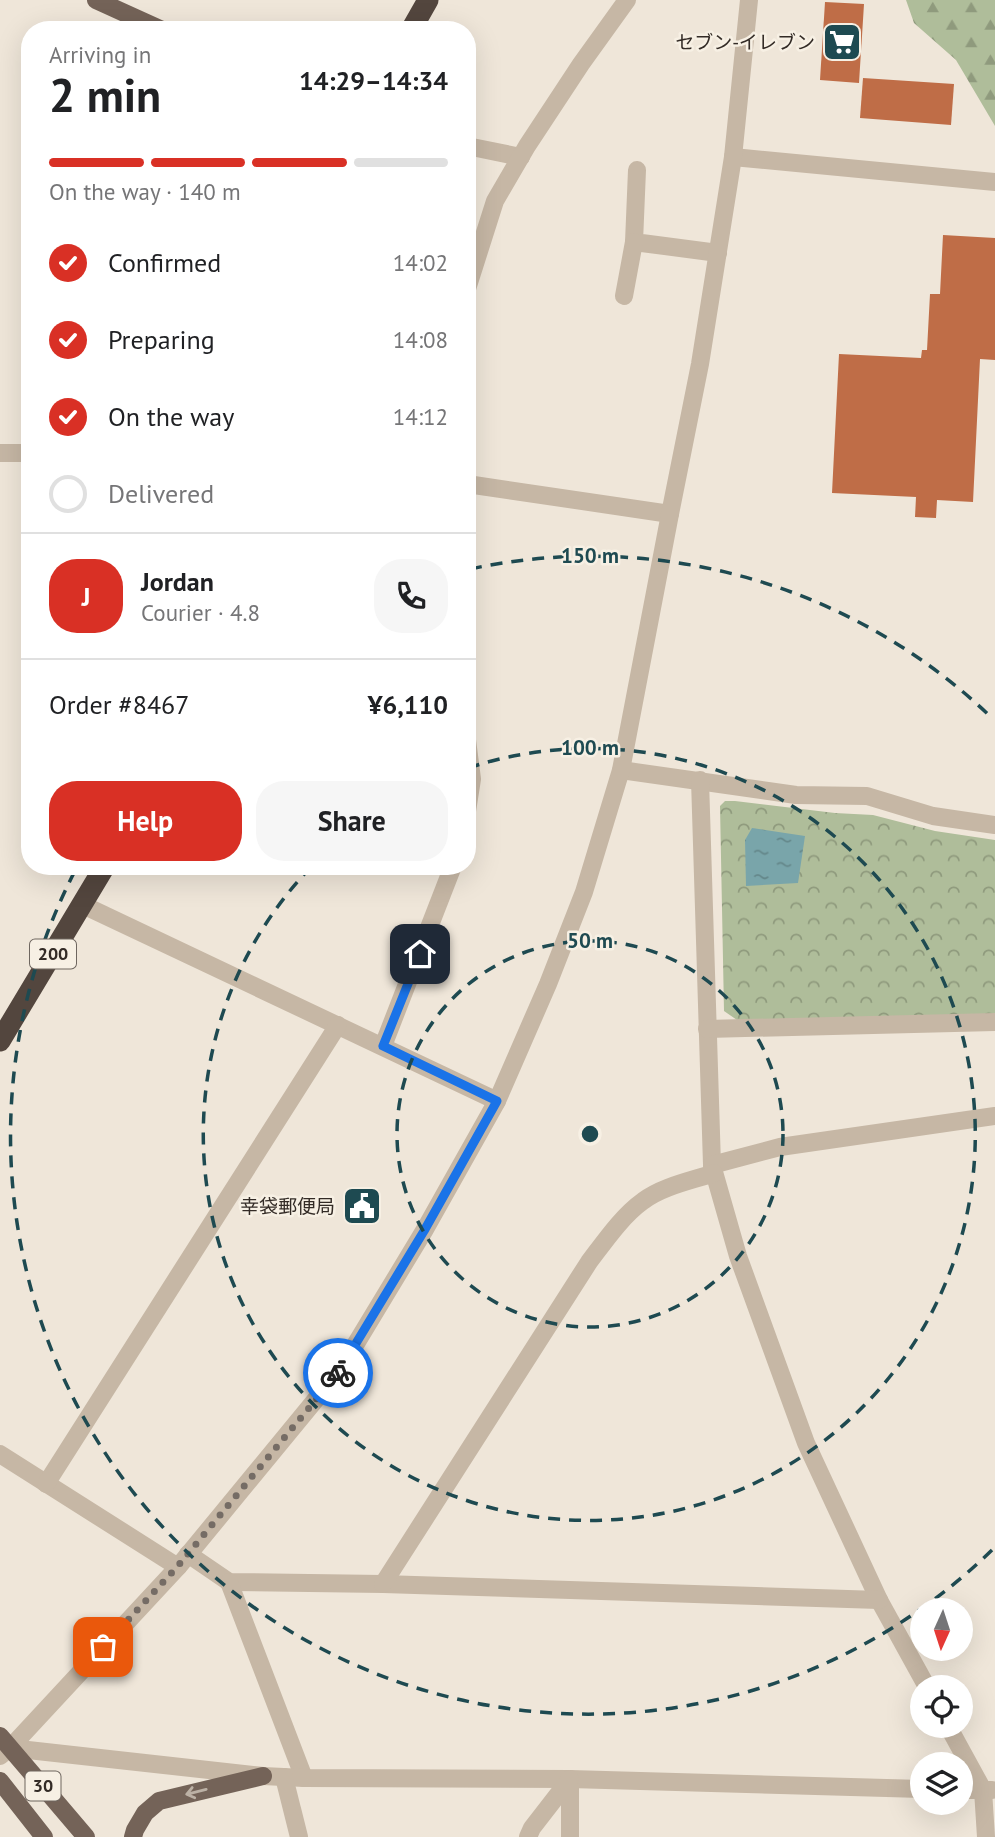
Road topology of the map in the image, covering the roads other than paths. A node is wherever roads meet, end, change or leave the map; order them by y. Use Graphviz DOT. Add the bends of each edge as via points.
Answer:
graph roads {
  1 [pos="96,0"];
  2 [pos="428,0"];
  3 [pos="627,0"];
  4 [pos="748,0"];
  5 [pos="142,21"];
  6 [pos="416,21"];
  7 [pos="476,148"];
  8 [pos="521,157"];
  9 [pos="733,157"];
  10 [pos="637,170"];
  11 [pos="995,182"];
  12 [pos="634,242"];
  13 [pos="718,253"];
  14 [pos="476,261"];
  15 [pos="624,296"];
  16 [pos="0,453"];
  17 [pos="21,453"];
  18 [pos="476,485"];
  19 [pos="670,514"];
  20 [pos="621,770"];
  21 [pos="700,780"];
  22 [pos="995,808"];
  23 [pos="995,825"];
  24 [pos="100,875"];
  25 [pos="450,875"];
  26 [pos="83,905"];
  27 [pos="995,1022"];
  28 [pos="338,1025"];
  29 [pos="707,1029"];
  30 [pos="0,1041"];
  31 [pos="383,1046"];
  32 [pos="497,1101"];
  33 [pos="995,1116"];
  34 [pos="713,1169"];
  35 [pos="0,1454"];
  36 [pos="46,1484"];
  37 [pos="183,1560"];
  38 [pos="229,1582"];
  39 [pos="383,1584"];
  40 [pos="879,1600"];
  41 [pos="920,1675"];
  42 [pos="956,1738"];
  43 [pos="3,1746"];
  44 [pos="262,1776"];
  45 [pos="284,1777"];
  46 [pos="304,1778"];
  47 [pos="570,1779"];
  48 [pos="0,1781"];
  49 [pos="910,1789"];
  50 [pos="989,1790"];
  51 [pos="44,1837"];
  52 [pos="86,1837"];
  53 [pos="133,1837"];
  54 [pos="299,1837"];
  55 [pos="528,1837"];
  56 [pos="570,1837"];
  57 [pos="986,1837"];
  1 -- 5 [label="main road"];
  2 -- 6 [label="highway"];
  3 -- 8 [label="street"];
  4 -- 9 [label="street"];
  7 -- 8 [label="street"];
  8 -- 14 [label="street" via="495,201"];
  9 -- 11 [label="street"];
  9 -- 13 [label="street"];
  10 -- 12 [label="street"];
  12 -- 13 [label="street"];
  12 -- 15 [label="street"];
  13 -- 19 [label="street"];
  16 -- 17 [label="street"];
  18 -- 19 [label="street"];
  19 -- 20 [label="street"];
  20 -- 21 [label="street"];
  20 -- 32 [label="street" via="584,892"];
  21 -- 23 [label="street" via="796,795 867,796 933,816"];
  21 -- 29 [label="street"];
  22 -- 23 [label="street"];
  24 -- 26 [label="highway, 200"];
  25 -- 31 [label="street"];
  26 -- 28 [label="street"];
  26 -- 30 [label="highway, 200"];
  27 -- 29 [label="street"];
  28 -- 31 [label="street"];
  28 -- 36 [label="street"];
  29 -- 34 [label="street"];
  31 -- 32 [label="street"];
  32 -- 37 [label="street" via="340,1370"];
  33 -- 34 [label="street" via="780,1147"];
  34 -- 39 [label="street" via="643,1200 604,1243"];
  34 -- 40 [label="street" via="738,1256 806,1443"];
  35 -- 36 [label="street"];
  36 -- 37 [label="street"];
  37 -- 38 [label="street"];
  37 -- 43 [label="street"];
  38 -- 39 [label="street"];
  38 -- 46 [label="street"];
  39 -- 40 [label="street"];
  40 -- 41 [label="street"];
  42 -- 50 [label="street"];
  43 -- 44 [label="street"];
  43 -- 52 [label="main road, 30"];
  44 -- 45 [label="street"];
  44 -- 53 [label="main road, one-way" via="159,1801 145,1813"];
  45 -- 46 [label="street"];
  45 -- 54 [label="street"];
  46 -- 47 [label="street"];
  47 -- 49 [label="street"];
  47 -- 55 [label="street"];
  47 -- 56 [label="street"];
  48 -- 51 [label="main road, 30"];
  50 -- 57 [label="street"];
}
